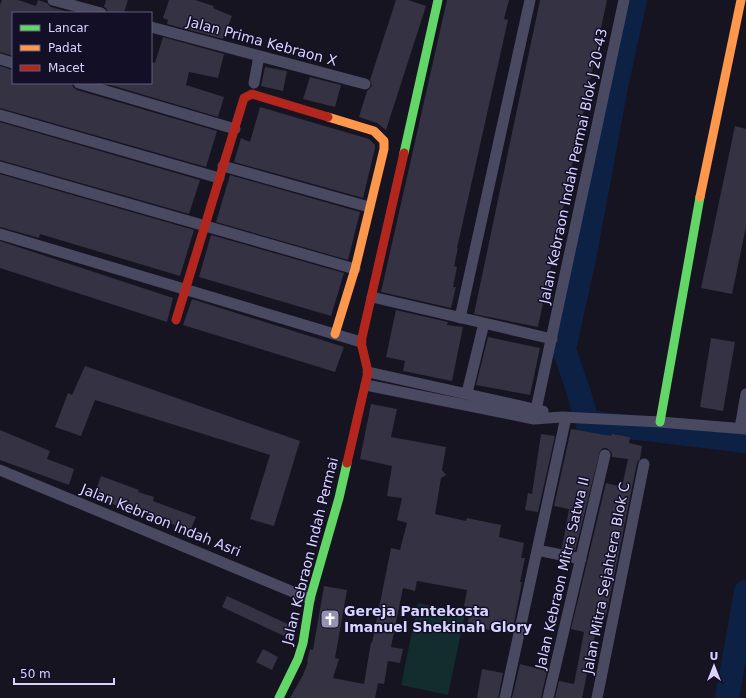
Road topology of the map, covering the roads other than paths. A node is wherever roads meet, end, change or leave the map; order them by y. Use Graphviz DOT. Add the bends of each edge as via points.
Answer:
graph roads {
  1 [pos="53,0"];
  2 [pos="438,0"];
  3 [pos="530,0"];
  4 [pos="624,0"];
  5 [pos="741,0"];
  6 [pos="97,12"];
  7 [pos="152,27"];
  8 [pos="259,56"];
  9 [pos="0,60"];
  10 [pos="12,63"];
  11 [pos="254,83"];
  12 [pos="82,84"];
  13 [pos="365,84"];
  14 [pos="0,114"];
  15 [pos="234,129"];
  16 [pos="223,166"];
  17 [pos="0,167"];
  18 [pos="219,178"];
  19 [pos="369,207"];
  20 [pos="205,226"];
  21 [pos="0,234"];
  22 [pos="355,269"];
  23 [pos="185,290"];
  24 [pos="372,297"];
  25 [pos="460,318"];
  26 [pos="176,320"];
  27 [pos="484,323"];
  28 [pos="335,334"];
  29 [pos="552,339"];
  30 [pos="361,342"];
  31 [pos="368,372"];
  32 [pos="418,383"];
  33 [pos="366,385"];
  34 [pos="467,393"];
  35 [pos="746,394"];
  36 [pos="417,395"];
  37 [pos="535,414"];
  38 [pos="566,418"];
  39 [pos="660,422"];
  40 [pos="743,429"];
  41 [pos="605,455"];
  42 [pos="644,464"];
  43 [pos="0,470"];
  44 [pos="537,550"];
  45 [pos="581,559"];
  46 [pos="310,599"];
  47 [pos="279,698"];
  48 [pos="505,698"];
  49 [pos="548,698"];
  50 [pos="597,698"];
  1 -- 6 [label="street"];
  2 -- 24 [label="street"];
  3 -- 25 [label="street"];
  4 -- 29 [label="street, Jalan Kebraon Indah Permai Blok J 20-43"];
  5 -- 39 [label="street" via="702,187"];
  7 -- 8 [label="street, Jalan Prima Kebraon X"];
  8 -- 11 [label="street"];
  8 -- 13 [label="street, Jalan Prima Kebraon X"];
  9 -- 10 [label="street"];
  12 -- 15 [label="street"];
  14 -- 18 [label="street"];
  15 -- 16 [label="street"];
  15 -- 19 [label="street" via="244,98 256,95 374,131 384,141 384,149"];
  16 -- 18 [label="street"];
  16 -- 19 [label="street"];
  17 -- 20 [label="street"];
  18 -- 20 [label="street"];
  19 -- 22 [label="street"];
  20 -- 22 [label="street"];
  20 -- 23 [label="street"];
  21 -- 23 [label="street"];
  22 -- 28 [label="street"];
  23 -- 26 [label="street"];
  23 -- 28 [label="street"];
  24 -- 25 [label="street"];
  24 -- 30 [label="street"];
  25 -- 27 [label="street"];
  27 -- 29 [label="street"];
  27 -- 34 [label="street"];
  28 -- 30 [label="street"];
  29 -- 37 [label="street"];
  30 -- 31 [label="street"];
  31 -- 32 [label="street"];
  31 -- 33 [label="street, Jalan Kebraon Indah Permai"];
  32 -- 34 [label="street"];
  32 -- 36 [label="street"];
  33 -- 36 [label="street"];
  33 -- 46 [label="street, Jalan Kebraon Indah Permai" via="339,498"];
  34 -- 37 [label="street"];
  35 -- 40 [label="street"];
  36 -- 37 [label="street"];
  37 -- 38 [label="street"];
  38 -- 39 [label="street"];
  38 -- 44 [label="street"];
  39 -- 40 [label="street"];
  41 -- 45 [label="street, Jalan Kebraon Mitra Satwa II"];
  42 -- 50 [label="street, Jalan Mitra Sejahtera Blok C"];
  43 -- 46 [label="street, Jalan Kebraon Indah Asri"];
  44 -- 45 [label="street"];
  44 -- 48 [label="street"];
  45 -- 49 [label="street, Jalan Kebraon Mitra Satwa II"];
  46 -- 47 [label="street, Jalan Kebraon Indah Permai" via="302,648"];
}
